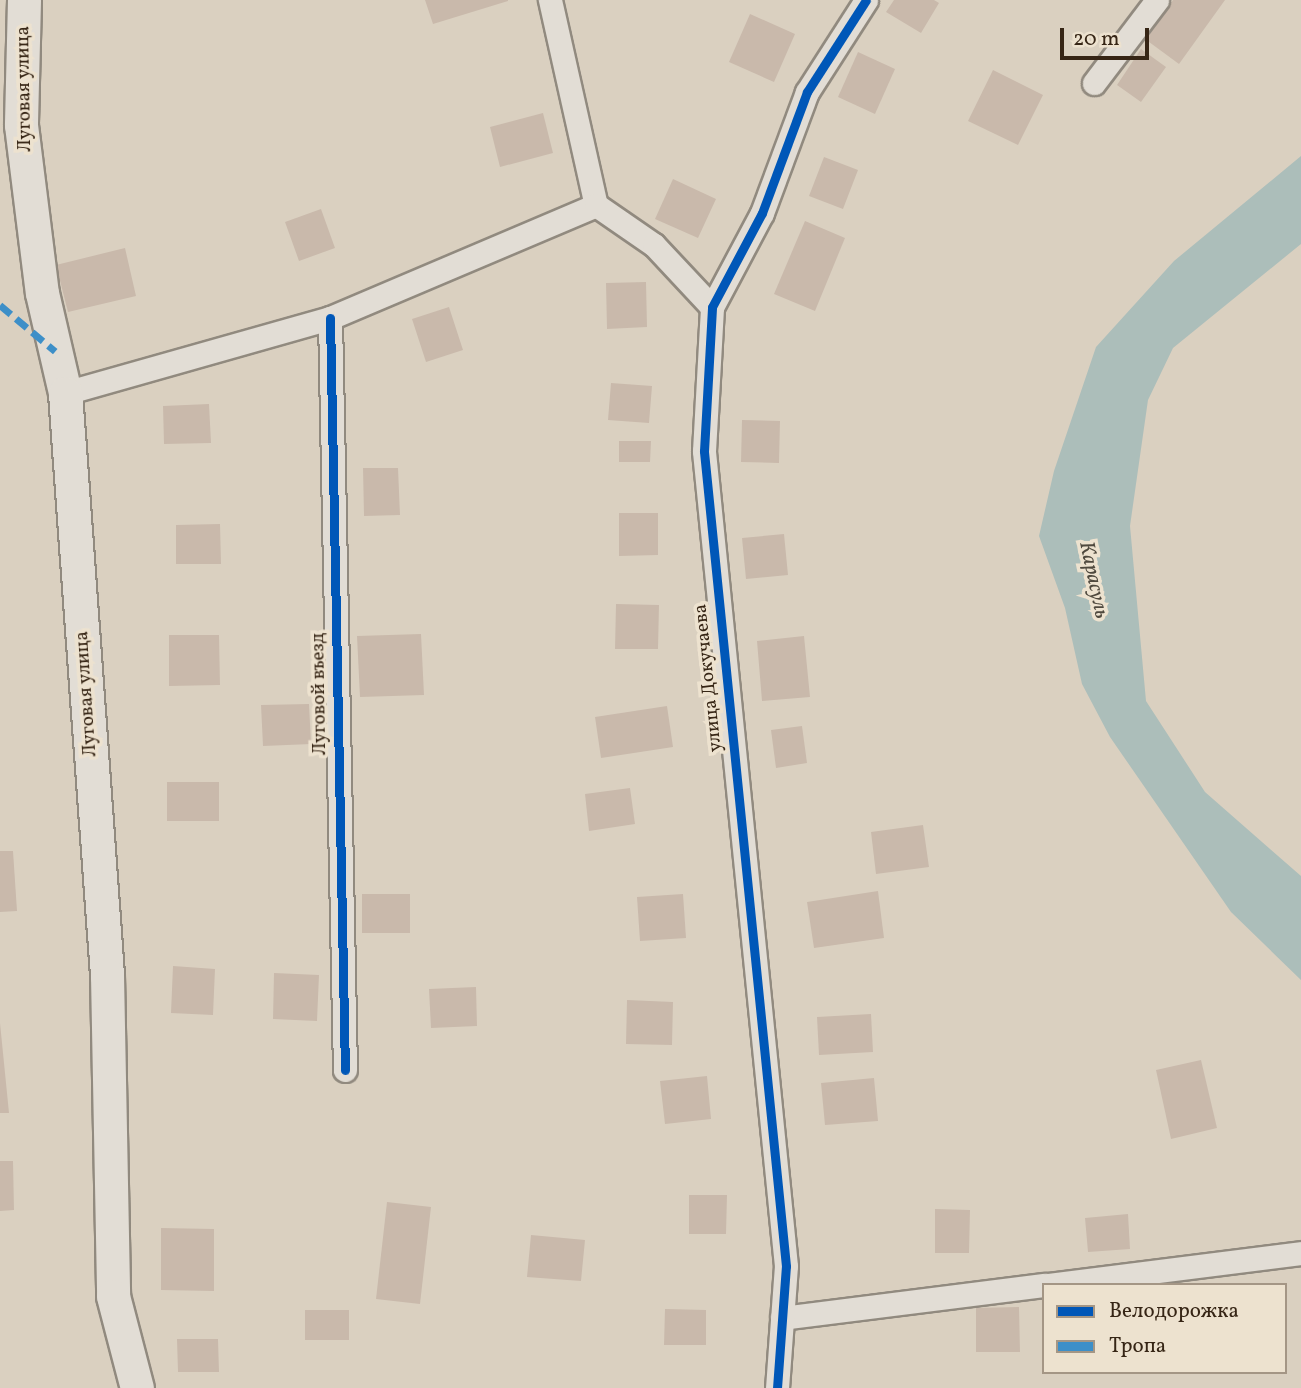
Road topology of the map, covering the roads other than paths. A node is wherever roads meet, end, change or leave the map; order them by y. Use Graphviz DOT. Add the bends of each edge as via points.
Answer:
graph roads {
  1 [pos="24,0"];
  2 [pos="550,0"];
  3 [pos="866,0"];
  4 [pos="1157,0"];
  5 [pos="1094,83"];
  6 [pos="596,205"];
  7 [pos="712,307"];
  8 [pos="330,318"];
  9 [pos="65,393"];
  10 [pos="345,1070"];
  11 [pos="1301,1253"];
  12 [pos="1062,1283"];
  13 [pos="1042,1286"];
  14 [pos="782,1318"];
  15 [pos="137,1388"];
  16 [pos="777,1388"];
  1 -- 9 [label="main road, Луговая улица" via="21,125 42,292"];
  2 -- 6 [label="street"];
  3 -- 7 [label="street, улица Докучаева" via="807,92 762,213"];
  4 -- 5 [label="street"];
  6 -- 7 [label="street" via="654,245"];
  6 -- 8 [label="street"];
  7 -- 14 [label="street, улица Докучаева" via="704,452 786,1266"];
  8 -- 9 [label="street"];
  8 -- 10 [label="street, Луговой въезд"];
  9 -- 15 [label="main road, Луговая улица" via="107,975 113,1296"];
  11 -- 12 [label="street"];
  13 -- 14 [label="street"];
  14 -- 16 [label="street, улица Докучаева"];
}
